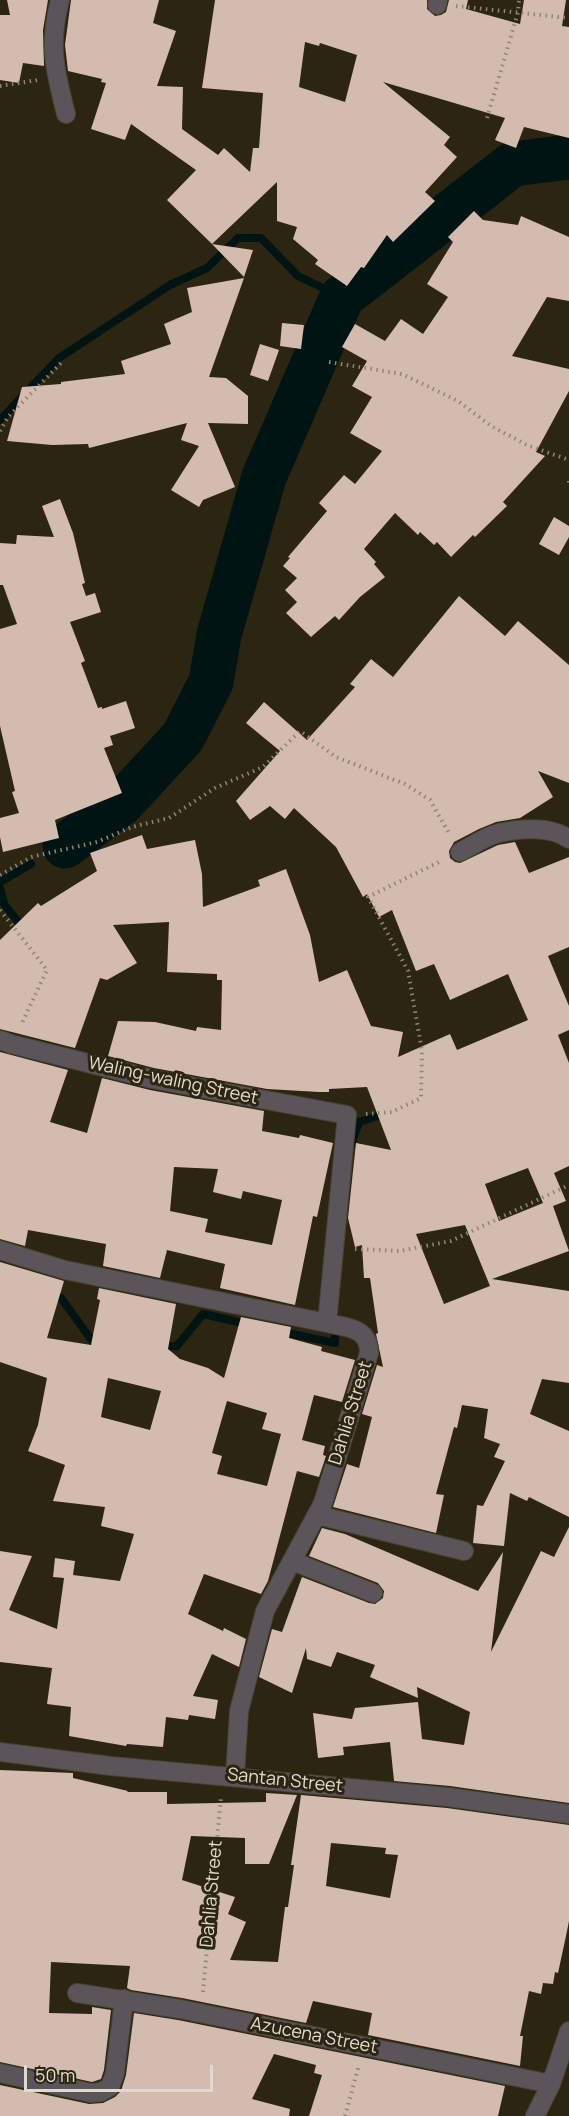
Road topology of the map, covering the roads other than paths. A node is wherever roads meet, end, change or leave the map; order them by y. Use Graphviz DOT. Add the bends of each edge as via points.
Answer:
graph roads {
  1 [pos="60,0"];
  2 [pos="66,114"];
  3 [pos="569,839"];
  4 [pos="460,852"];
  5 [pos="6,1042"];
  6 [pos="0,1250"];
  7 [pos="327,1323"];
  8 [pos="317,1515"];
  9 [pos="464,1551"];
  10 [pos="292,1561"];
  11 [pos="373,1593"];
  12 [pos="0,1752"];
  13 [pos="229,1775"];
  14 [pos="569,1814"];
  15 [pos="77,1993"];
  16 [pos="124,1999"];
  17 [pos="569,2031"];
  18 [pos="0,2073"];
  19 [pos="550,2084"];
  20 [pos="535,2116"];
  1 -- 2 [label="street" via="53,26 53,52"];
  3 -- 4 [label="street" via="559,832 498,833"];
  5 -- 7 [label="street, Waling-waling Street" via="152,1079 347,1115"];
  6 -- 7 [label="street, Dahlia Street" via="65,1270"];
  7 -- 8 [label="street, Dahlia Street" via="366,1336 369,1353"];
  8 -- 9 [label="street"];
  8 -- 10 [label="street, Dahlia Street"];
  10 -- 11 [label="street"];
  10 -- 13 [label="street, Dahlia Street" via="265,1611 239,1711"];
  12 -- 13 [label="street, Santan Street"];
  13 -- 14 [label="street, Santan Street" via="448,1797"];
  15 -- 16 [label="street, Azucena Street"];
  16 -- 18 [label="street" via="110,2087 91,2093"];
  16 -- 19 [label="street, Azucena Street"];
  17 -- 19 [label="street"];
  19 -- 20 [label="street"];
}
